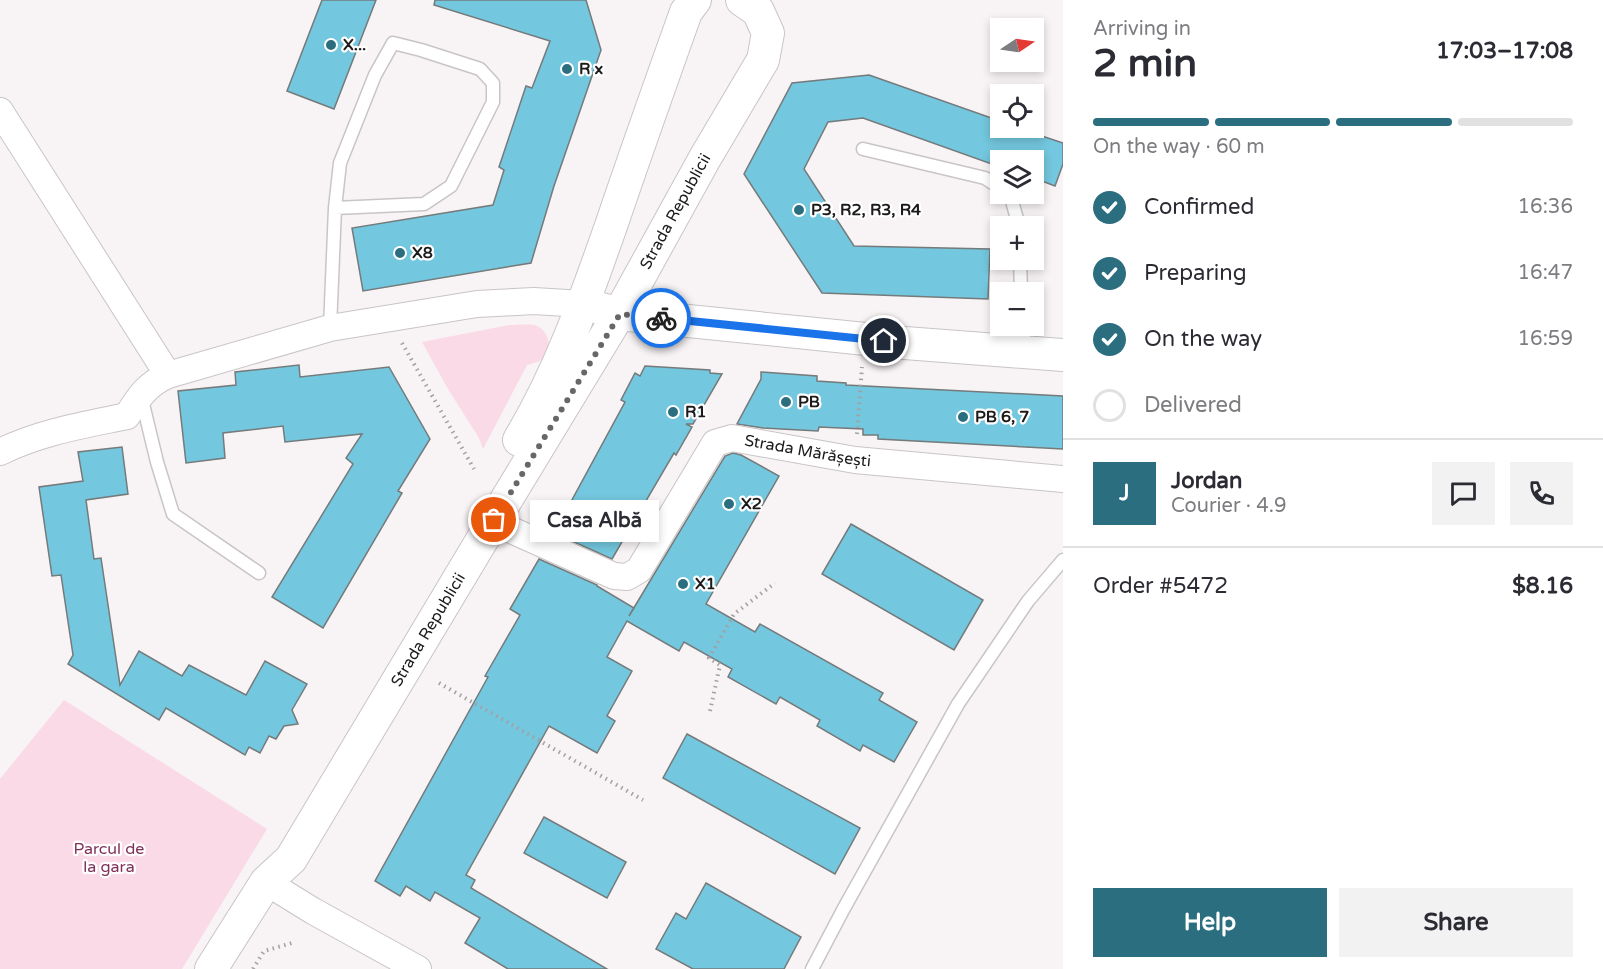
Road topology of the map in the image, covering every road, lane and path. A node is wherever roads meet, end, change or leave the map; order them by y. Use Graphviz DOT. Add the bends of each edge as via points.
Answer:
graph roads {
  1 [pos="695,0"];
  2 [pos="742,0"];
  3 [pos="0,111"];
  4 [pos="863,149"];
  5 [pos="990,181"];
  6 [pos="335,208"];
  7 [pos="583,304"];
  8 [pos="620,314"];
  9 [pos="388,318"];
  10 [pos="330,328"];
  11 [pos="863,339"];
  12 [pos="1024,339"];
  13 [pos="1063,355"];
  14 [pos="168,375"];
  15 [pos="140,395"];
  16 [pos="0,452"];
  17 [pos="855,460"];
  18 [pos="474,469"];
  19 [pos="1063,479"];
  20 [pos="494,520"];
  21 [pos="1063,560"];
  22 [pos="259,573"];
  23 [pos="775,583"];
  24 [pos="439,683"];
  25 [pos="710,711"];
  26 [pos="643,800"];
  27 [pos="266,882"];
  28 [pos="292,943"];
  29 [pos="211,969"];
  30 [pos="253,969"];
  31 [pos="418,969"];
  32 [pos="812,969"];
  1 -- 7 [label="street, Strada Republicii" via="686,12"];
  2 -- 8 [label="street, Strada Republicii" via="758,11 768,33 763,60"];
  3 -- 14 [label="street"];
  4 -- 5 [label="lane"];
  6 -- 6 [label="lane" via="424,204 451,186 493,102 493,84 480,69 393,43 375,75 340,163"];
  6 -- 10 [label="lane"];
  7 -- 8 [label="street"];
  7 -- 9 [label="street" via="477,304"];
  7 -- 27 [label="street, Strada Republicii" via="532,418 273,853"];
  8 -- 11 [label="street"];
  8 -- 20 [label="street, Strada Republicii"];
  9 -- 10 [label="street"];
  9 -- 18 [label="path"];
  10 -- 14 [label="street"];
  11 -- 12 [label="street"];
  11 -- 17 [label="path"];
  12 -- 13 [label="street"];
  14 -- 15 [label="street"];
  15 -- 16 [label="street" via="128,417 21,441"];
  15 -- 22 [label="lane" via="174,514"];
  17 -- 19 [label="street, Strada Mărășești"];
  17 -- 20 [label="street, Strada Mărășești" via="732,438 715,443 639,570 627,577 614,576"];
  20 -- 27 [label="street, Strada Republicii" via="291,859"];
  21 -- 32 [label="lane" via="1028,601 958,704"];
  23 -- 25 [label="path" via="734,614 709,658 720,664"];
  24 -- 26 [label="path"];
  27 -- 29 [label="street, Strada Republicii"];
  27 -- 31 [label="street"];
  28 -- 30 [label="path" via="264,951"];
}
